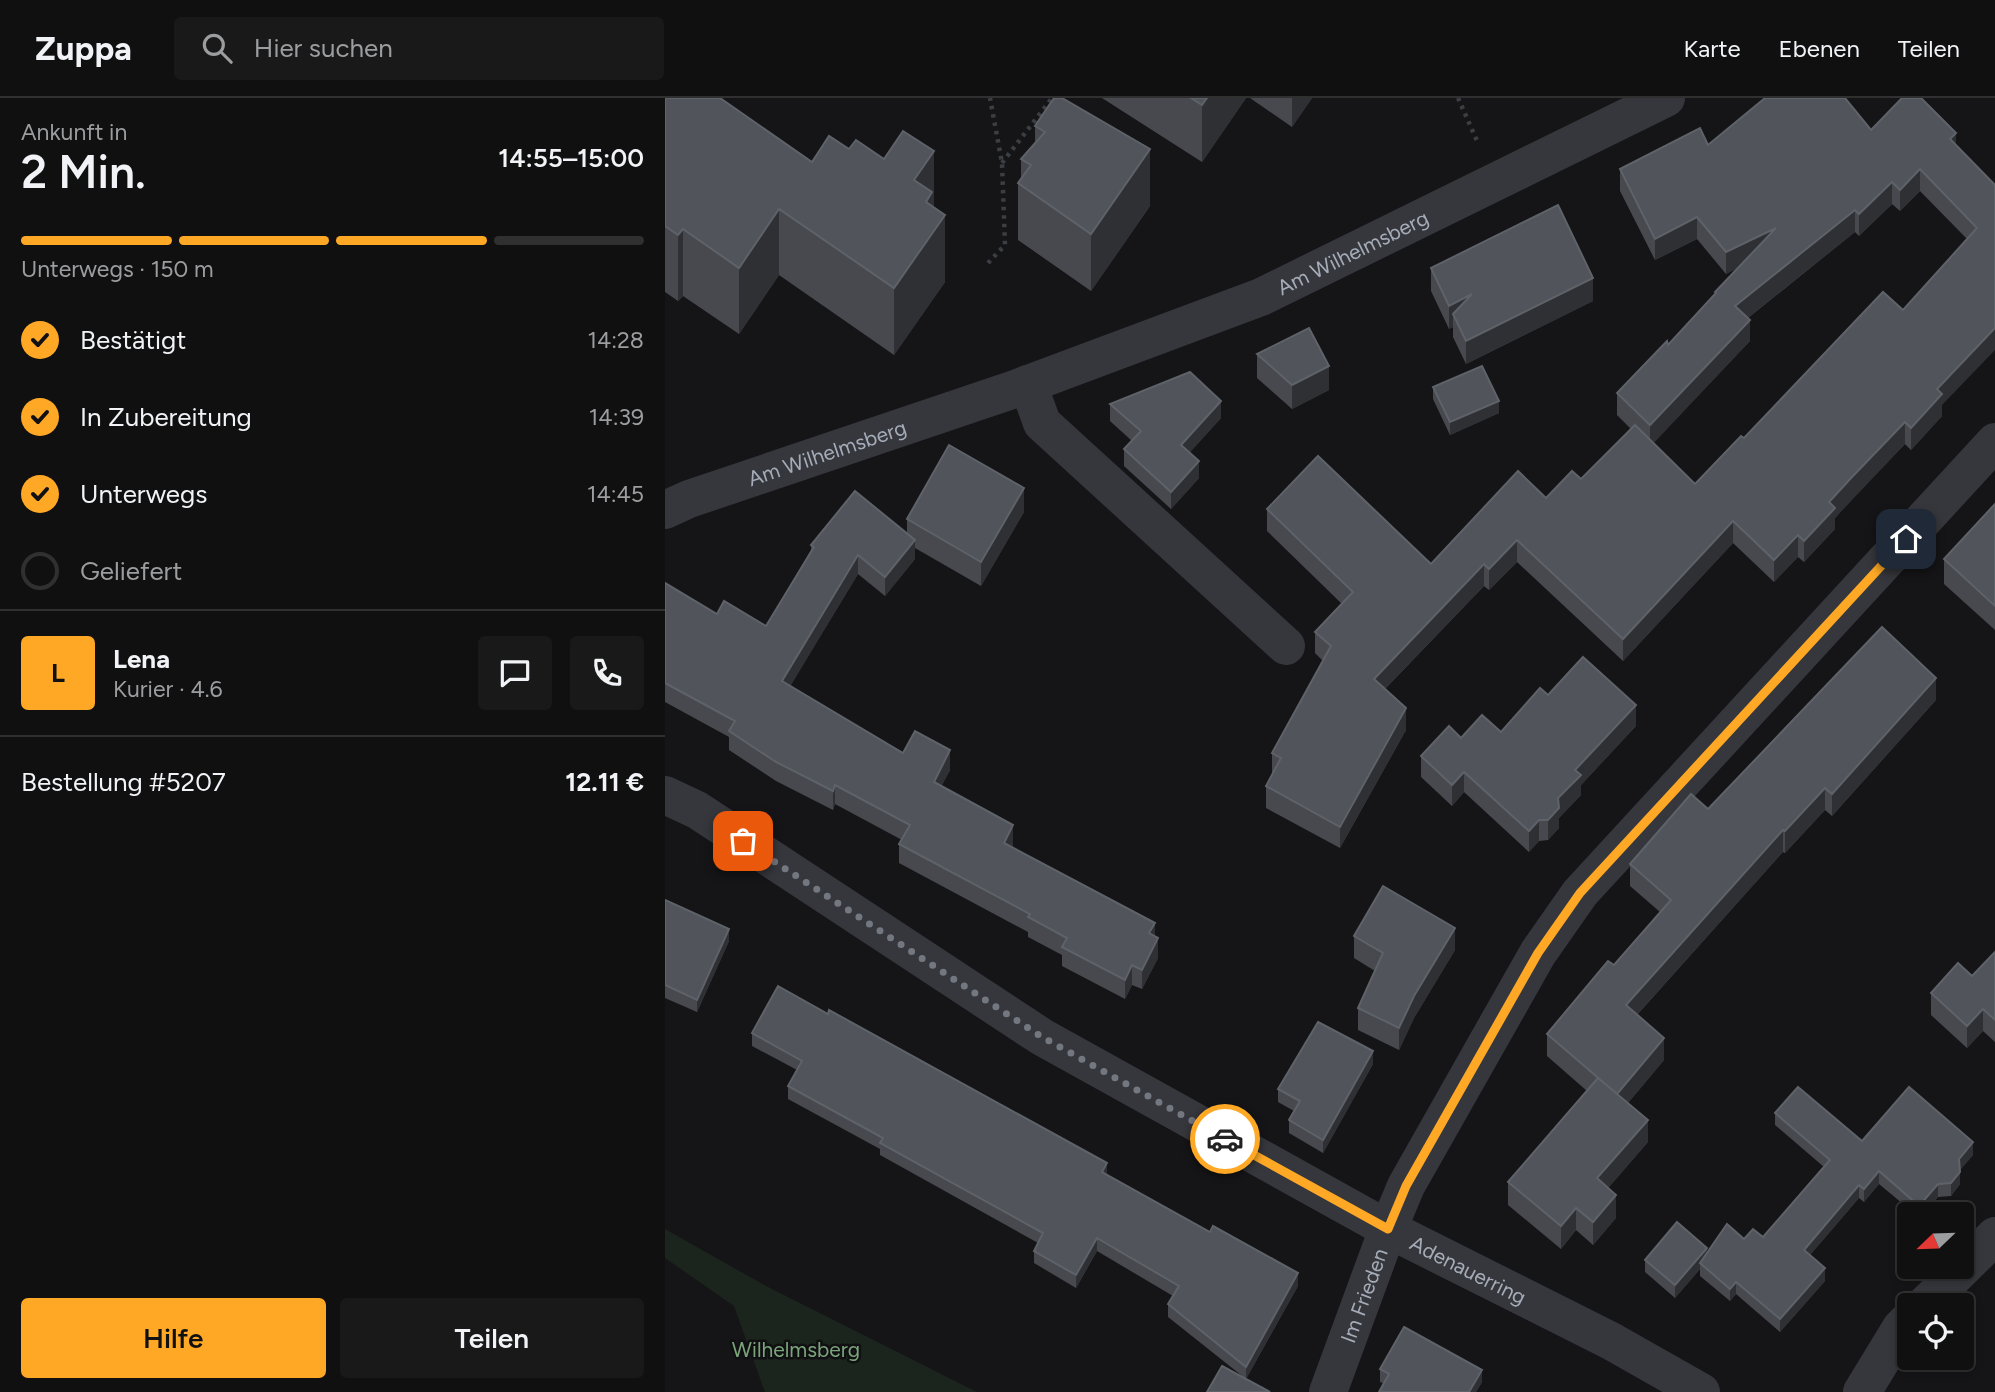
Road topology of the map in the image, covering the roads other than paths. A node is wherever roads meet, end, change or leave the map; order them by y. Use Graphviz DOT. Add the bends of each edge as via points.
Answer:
graph roads {
  1 [pos="1666,98"];
  2 [pos="1028,384"];
  3 [pos="1995,442"];
  4 [pos="665,509"];
  5 [pos="1286,646"];
  6 [pos="665,795"];
  7 [pos="1388,1229"];
  8 [pos="1995,1236"];
  9 [pos="1937,1293"];
  10 [pos="1897,1335"];
  11 [pos="1328,1392"];
  12 [pos="1701,1392"];
  13 [pos="1862,1392"];
  1 -- 2 [label="street, Am Wilhelmsberg" via="1261,298"];
  2 -- 4 [label="street, Am Wilhelmsberg"];
  2 -- 5 [label="street" via="1042,423"];
  3 -- 7 [label="street, Im Frieden" via="1580,893 1538,953 1406,1186"];
  6 -- 7 [label="street, Adenauerring" via="697,810 1042,1037"];
  7 -- 11 [label="street, Im Frieden"];
  7 -- 12 [label="street, Adenauerring" via="1611,1341"];
  8 -- 9 [label="street"];
  10 -- 13 [label="street"];
}
